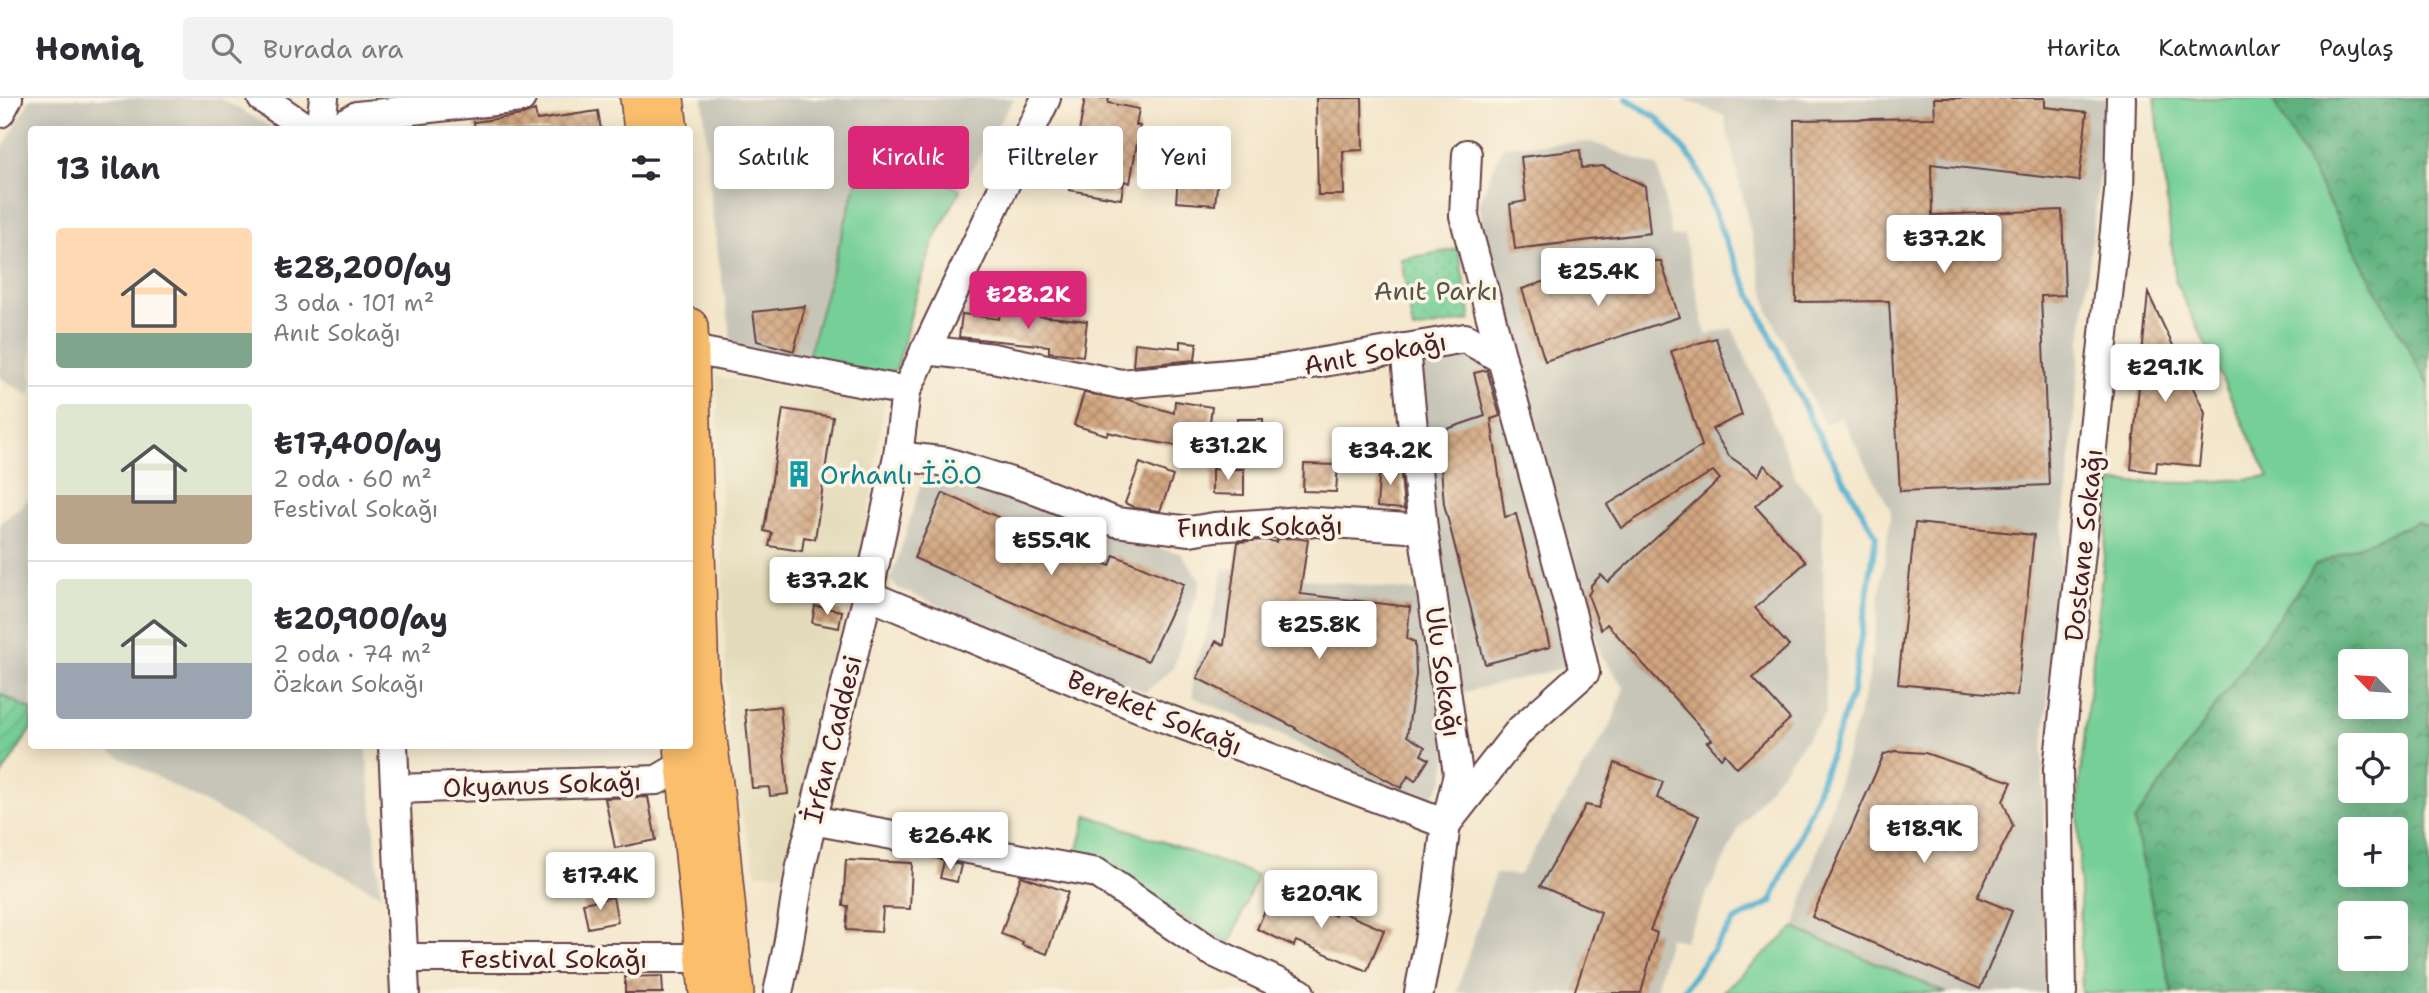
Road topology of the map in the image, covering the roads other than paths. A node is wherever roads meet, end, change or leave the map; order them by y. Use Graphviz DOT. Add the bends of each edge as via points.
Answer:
graph roads {
  1 [pos="8,98"];
  2 [pos="262,98"];
  3 [pos="324,98"];
  4 [pos="521,98"];
  5 [pos="638,98"];
  6 [pos="666,98"];
  7 [pos="1046,98"];
  8 [pos="2121,98"];
  9 [pos="0,113"];
  10 [pos="303,126"];
  11 [pos="320,126"];
  12 [pos="339,126"];
  13 [pos="642,126"];
  14 [pos="670,126"];
  15 [pos="1467,154"];
  16 [pos="693,338"];
  17 [pos="1405,348"];
  18 [pos="925,350"];
  19 [pos="1502,359"];
  20 [pos="906,391"];
  21 [pos="693,451"];
  22 [pos="898,456"];
  23 [pos="1423,529"];
  24 [pos="868,595"];
  25 [pos="393,749"];
  26 [pos="682,755"];
  27 [pos="396,789"];
  28 [pos="812,820"];
  29 [pos="1446,824"];
  30 [pos="703,957"];
  31 [pos="404,958"];
  32 [pos="405,993"];
  33 [pos="707,993"];
  34 [pos="736,993"];
  35 [pos="778,993"];
  36 [pos="1300,993"];
  37 [pos="1419,993"];
  38 [pos="2062,993"];
  1 -- 9 [label="street"];
  2 -- 10 [label="street"];
  3 -- 11 [label="street"];
  4 -- 12 [label="street" via="358,116"];
  5 -- 13 [label="main road"];
  6 -- 14 [label="main road"];
  7 -- 18 [label="street, İrfan Caddesi"];
  8 -- 38 [label="street, Dostane Sokağı" via="2118,203 2058,769"];
  15 -- 19 [label="street" via="1464,216"];
  16 -- 20 [label="street"];
  17 -- 18 [label="street, Anıt Sokağı" via="1282,369 1121,384 993,358"];
  17 -- 19 [label="street, Anıt Sokağı" via="1465,338"];
  17 -- 23 [label="street, Ulu Sokağı"];
  18 -- 20 [label="street, İrfan Caddesi"];
  19 -- 29 [label="street" via="1585,672 1520,730"];
  20 -- 22 [label="street, İrfan Caddesi"];
  21 -- 34 [label="main road" via="701,680"];
  22 -- 23 [label="street, Fındık Sokağı" via="947,462 1116,522 1190,531 1301,521"];
  22 -- 24 [label="street, İrfan Caddesi"];
  23 -- 29 [label="street, Ulu Sokağı" via="1458,774"];
  24 -- 28 [label="street, İrfan Caddesi"];
  24 -- 29 [label="street, Bereket Sokağı" via="1162,717"];
  25 -- 27 [label="street"];
  26 -- 27 [label="street, Okyanus Sokağı" via="657,780"];
  26 -- 30 [label="main road"];
  27 -- 31 [label="street"];
  28 -- 35 [label="street, İrfan Caddesi"];
  28 -- 36 [label="street" via="1097,873 1209,950"];
  29 -- 37 [label="street, Ulu Sokağı"];
  30 -- 31 [label="street, Festival Sokağı"];
  30 -- 33 [label="main road"];
  31 -- 32 [label="street"];
}
